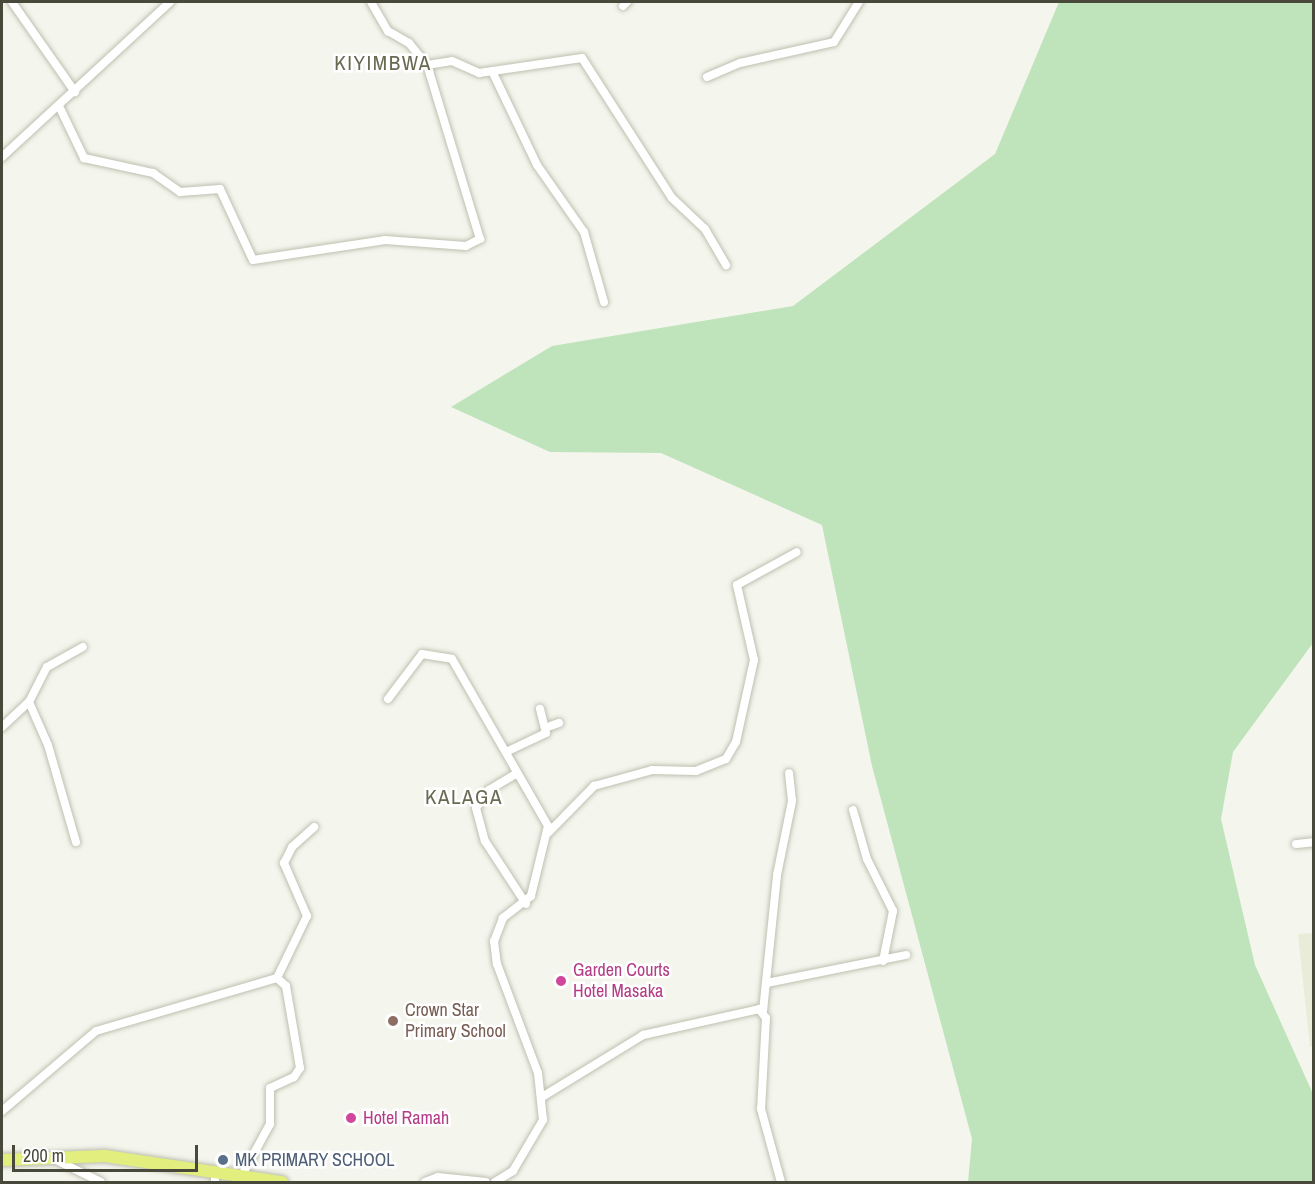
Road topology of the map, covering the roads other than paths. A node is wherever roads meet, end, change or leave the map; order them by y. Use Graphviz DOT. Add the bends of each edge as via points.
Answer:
graph roads {
  1 [pos="12,2"];
  2 [pos="170,2"];
  3 [pos="371,2"];
  4 [pos="859,2"];
  5 [pos="427,65"];
  6 [pos="492,71"];
  7 [pos="707,77"];
  8 [pos="75,92"];
  9 [pos="59,106"];
  10 [pos="2,157"];
  11 [pos="726,265"];
  12 [pos="604,302"];
  13 [pos="798,552"];
  14 [pos="83,647"];
  15 [pos="388,699"];
  16 [pos="29,702"];
  17 [pos="540,709"];
  18 [pos="560,723"];
  19 [pos="2,727"];
  20 [pos="545,728"];
  21 [pos="506,752"];
  22 [pos="789,772"];
  23 [pos="514,775"];
  24 [pos="853,810"];
  25 [pos="314,827"];
  26 [pos="548,833"];
  27 [pos="75,842"];
  28 [pos="1314,842"];
  29 [pos="1296,844"];
  30 [pos="526,904"];
  31 [pos="906,955"];
  32 [pos="883,961"];
  33 [pos="277,978"];
  34 [pos="766,983"];
  35 [pos="763,1011"];
  36 [pos="542,1097"];
  37 [pos="2,1111"];
  38 [pos="46,1155"];
  39 [pos="2,1160"];
  40 [pos="242,1177"];
  41 [pos="215,1178"];
  42 [pos="101,1182"];
  43 [pos="282,1182"];
  44 [pos="425,1182"];
  45 [pos="486,1182"];
  46 [pos="495,1182"];
  47 [pos="781,1182"];
  1 -- 8 [label="street"];
  2 -- 8 [label="street"];
  3 -- 5 [label="street" via="387,31 409,44"];
  4 -- 7 [label="street" via="834,42 740,63"];
  5 -- 6 [label="street" via="452,61 471,72"];
  5 -- 9 [label="street" via="480,239 466,246 385,240 253,260 219,189 180,192 153,173 84,158"];
  6 -- 11 [label="street" via="582,58 672,198 705,229"];
  6 -- 12 [label="street" via="537,165 584,232"];
  8 -- 9 [label="street"];
  9 -- 10 [label="street"];
  13 -- 26 [label="street" via="737,585 754,660 736,742 726,759 696,771 652,770 594,786"];
  14 -- 16 [label="street" via="47,667"];
  15 -- 21 [label="street" via="422,654 452,659"];
  16 -- 19 [label="street"];
  16 -- 27 [label="street"];
  17 -- 20 [label="street"];
  18 -- 20 [label="street"];
  20 -- 21 [label="street" via="546,733"];
  21 -- 23 [label="street"];
  22 -- 34 [label="street" via="792,801 777,875"];
  23 -- 26 [label="street"];
  23 -- 30 [label="street" via="489,790 476,808 485,841"];
  24 -- 32 [label="street" via="867,859 893,911"];
  25 -- 33 [label="street" via="292,847 284,863 307,916"];
  26 -- 30 [label="street"];
  28 -- 29 [label="street"];
  30 -- 36 [label="street" via="503,918 494,941"];
  31 -- 32 [label="street"];
  32 -- 34 [label="street"];
  33 -- 37 [label="street" via="96,1031"];
  33 -- 40 [label="street" via="286,986 300,1068 294,1077 270,1088 270,1124"];
  34 -- 35 [label="street"];
  35 -- 36 [label="street" via="643,1035"];
  35 -- 47 [label="street" via="761,1109"];
  36 -- 46 [label="street" via="540,1129 513,1172"];
  38 -- 39 [label="highway"];
  38 -- 41 [label="highway" via="105,1156"];
  38 -- 42 [label="street"];
  40 -- 41 [label="highway"];
  40 -- 43 [label="highway"];
  44 -- 45 [label="street" via="438,1177"];
}
